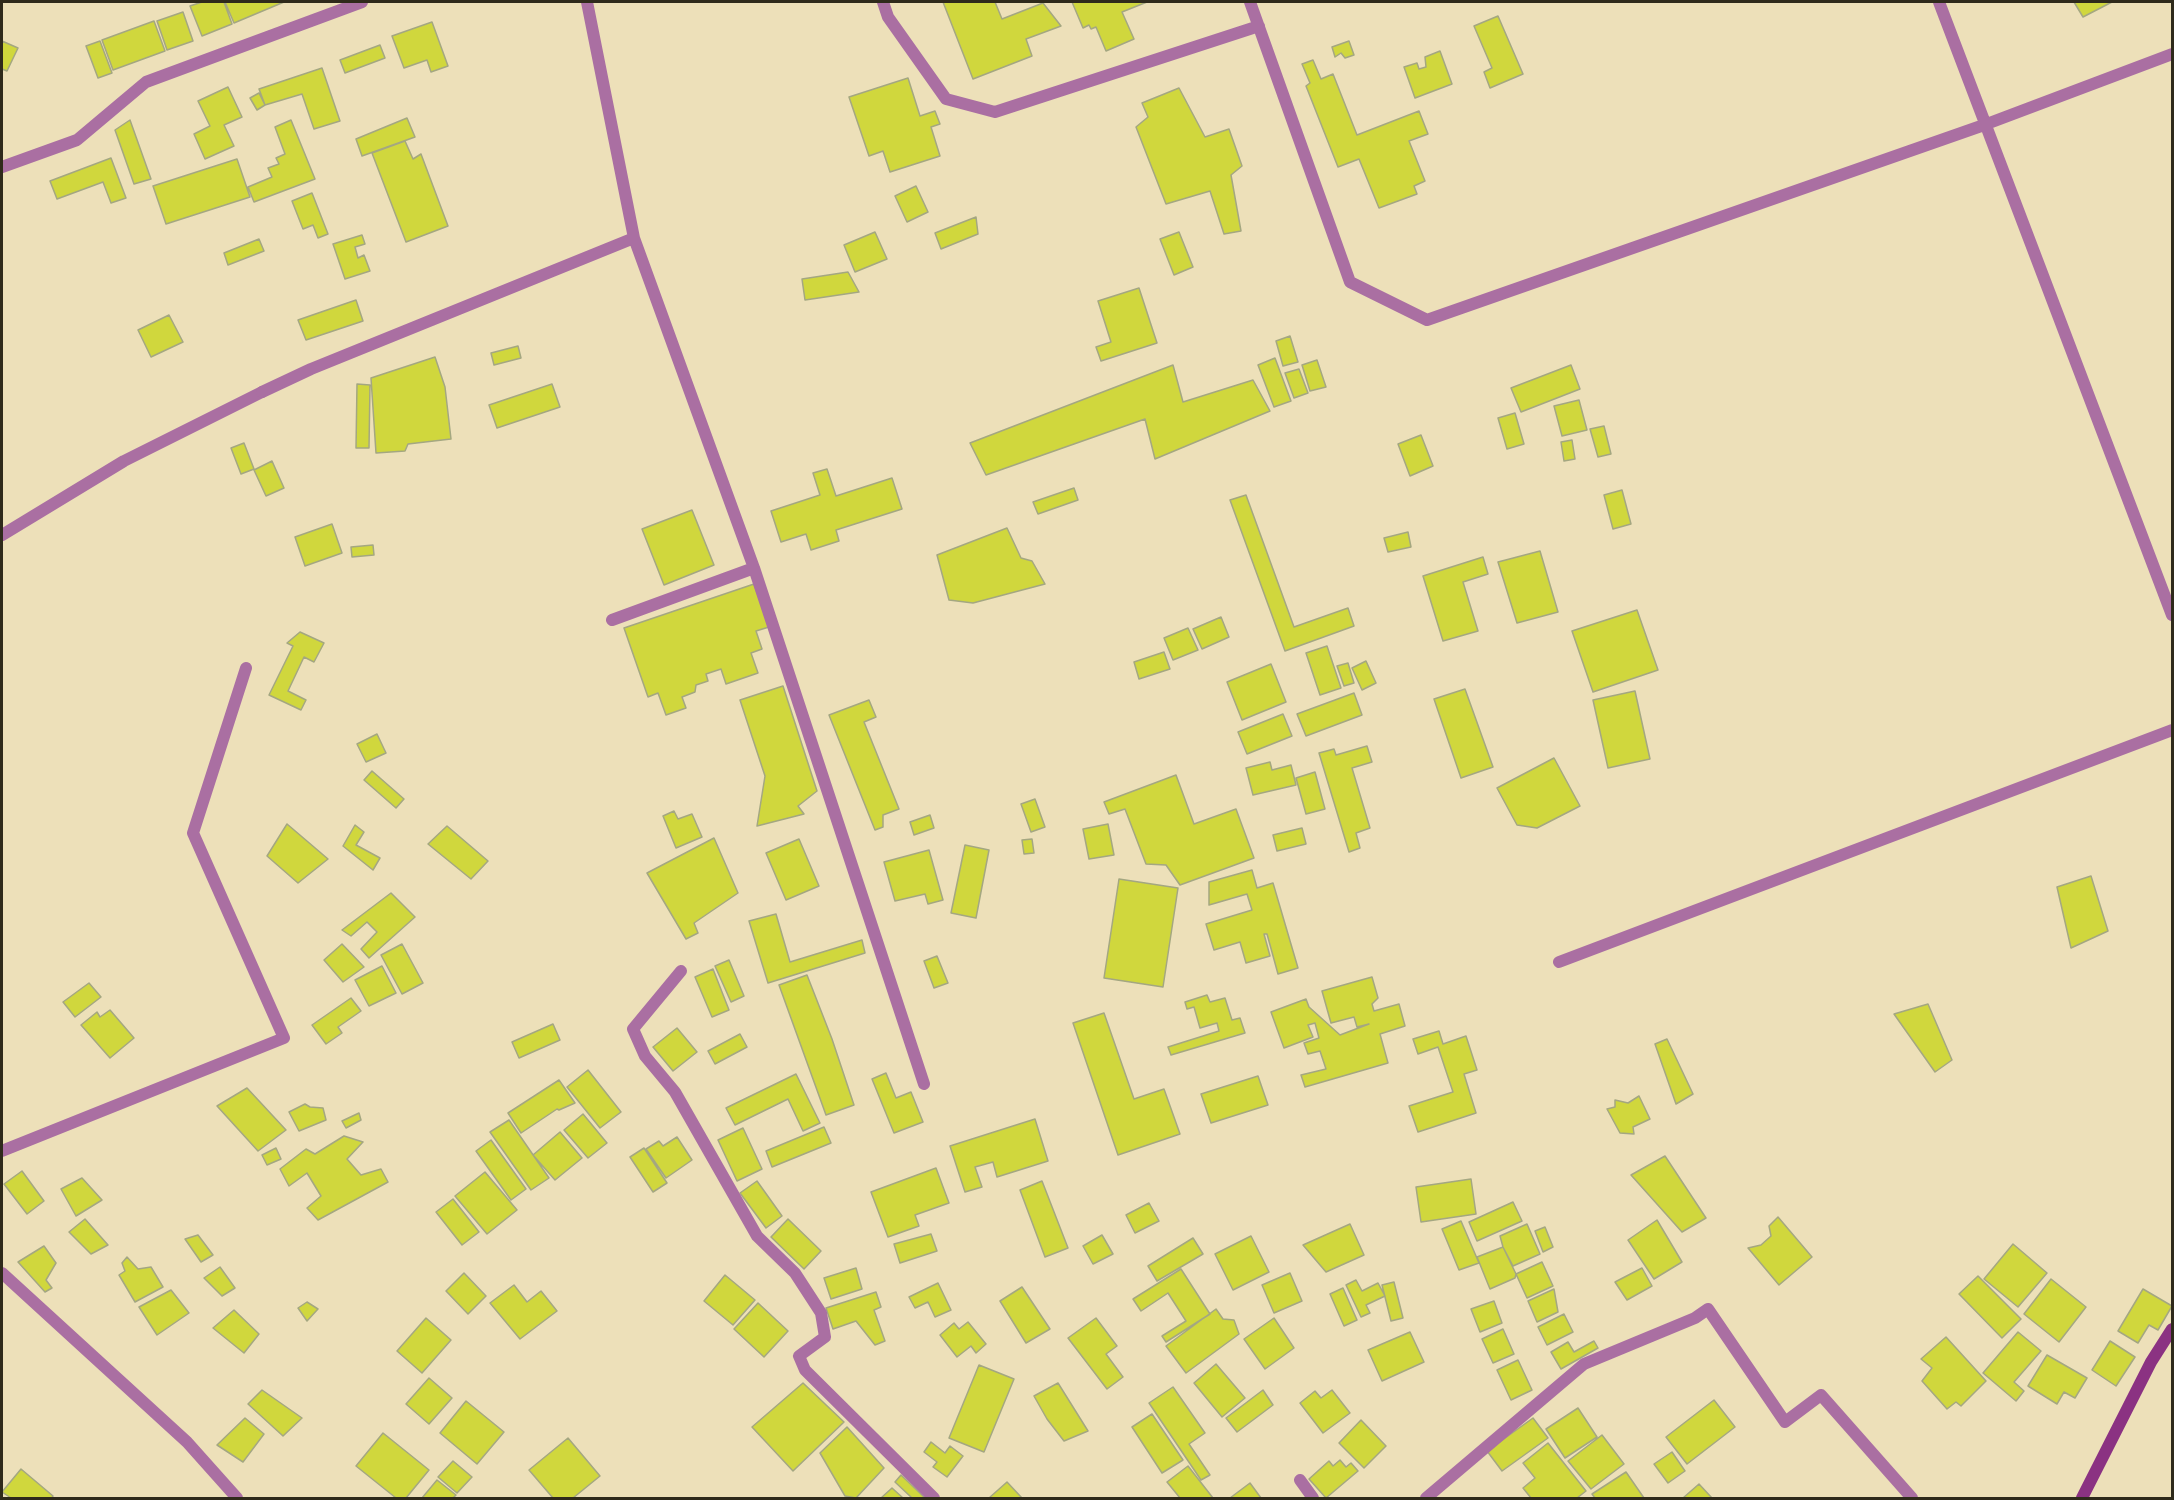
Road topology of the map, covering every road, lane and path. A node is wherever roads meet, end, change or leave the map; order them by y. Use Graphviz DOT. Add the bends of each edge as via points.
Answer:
graph roads {
  1 [pos="362,2"];
  2 [pos="587,2"];
  3 [pos="883,2"];
  4 [pos="1250,2"];
  5 [pos="1938,2"];
  6 [pos="1259,26"];
  7 [pos="2172,54"];
  8 [pos="1984,125"];
  9 [pos="2,167"];
  10 [pos="634,238"];
  11 [pos="2,535"];
  12 [pos="754,568"];
  13 [pos="2172,615"];
  14 [pos="612,620"];
  15 [pos="246,668"];
  16 [pos="2172,730"];
  17 [pos="1559,962"];
  18 [pos="681,971"];
  19 [pos="924,1084"];
  20 [pos="2,1151"];
  21 [pos="2,1273"];
  22 [pos="2172,1329"];
  23 [pos="1300,1480"];
  24 [pos="237,1498"];
  25 [pos="934,1498"];
  26 [pos="1313,1498"];
  27 [pos="1426,1498"];
  28 [pos="1912,1498"];
  29 [pos="2082,1498"];
  1 -- 9 [label="street" via="146,82 77,140"];
  2 -- 10 [label="street"];
  3 -- 6 [label="street" via="888,16 946,99 995,112"];
  4 -- 6 [label="street"];
  5 -- 8 [label="street"];
  6 -- 8 [label="street" via="1350,282 1427,320"];
  7 -- 8 [label="street"];
  8 -- 13 [label="street"];
  10 -- 11 [label="street" via="262,392 123,461"];
  10 -- 12 [label="street"];
  12 -- 14 [label="street"];
  12 -- 19 [label="street"];
  15 -- 20 [label="street" via="193,833 284,1038"];
  16 -- 17 [label="street"];
  18 -- 25 [label="street" via="633,1029 645,1056 675,1092 757,1236 795,1273 821,1313 825,1337 799,1356 805,1370"];
  21 -- 24 [label="street" via="187,1442"];
  22 -- 29 [label="street" via="2151,1362"];
  23 -- 26 [label="street"];
  27 -- 28 [label="street" via="1584,1364 1708,1309 1785,1422 1821,1395"];
}
